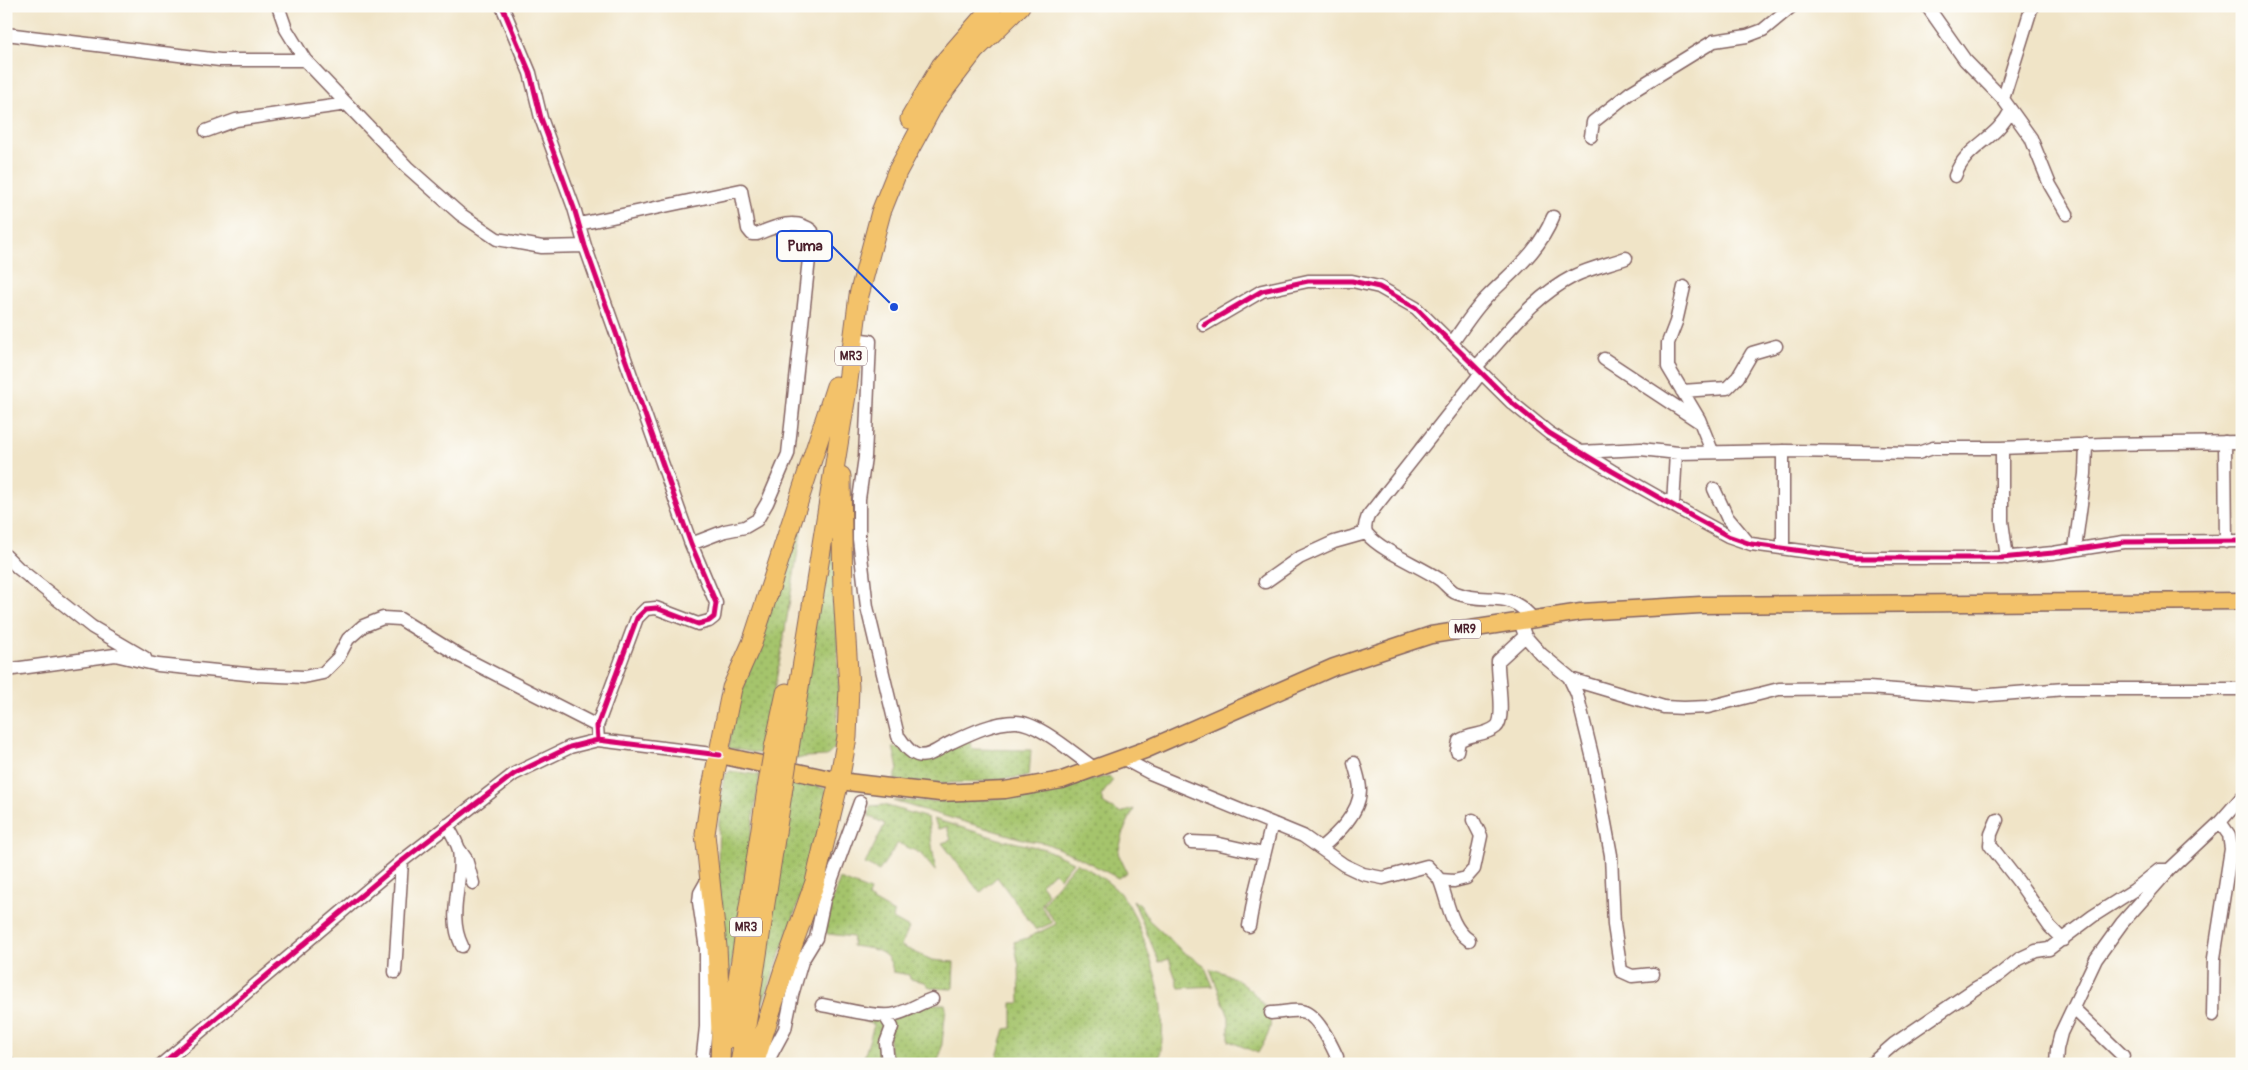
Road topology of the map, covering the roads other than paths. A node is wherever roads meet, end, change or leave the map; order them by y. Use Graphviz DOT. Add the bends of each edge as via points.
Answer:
graph roads {
  1 [pos="278,6"];
  2 [pos="502,6"];
  3 [pos="993,6"];
  4 [pos="1020,6"];
  5 [pos="1792,6"];
  6 [pos="1927,6"];
  7 [pos="2032,6"];
  8 [pos="6,34"];
  9 [pos="305,60"];
  10 [pos="2003,99"];
  11 [pos="347,104"];
  12 [pos="2011,110"];
  13 [pos="206,131"];
  14 [pos="1591,136"];
  15 [pos="1955,176"];
  16 [pos="2067,214"];
  17 [pos="1553,217"];
  18 [pos="579,224"];
  19 [pos="585,246"];
  20 [pos="1626,258"];
  21 [pos="1684,288"];
  22 [pos="1204,326"];
  23 [pos="853,339"];
  24 [pos="1452,343"];
  25 [pos="1776,346"];
  26 [pos="1604,359"];
  27 [pos="1478,370"];
  28 [pos="842,387"];
  29 [pos="867,388"];
  30 [pos="1682,391"];
  31 [pos="1700,423"];
  32 [pos="2225,442"];
  33 [pos="2242,442"];
  34 [pos="2086,444"];
  35 [pos="2002,448"];
  36 [pos="1712,451"];
  37 [pos="1783,451"];
  38 [pos="1580,452"];
  39 [pos="1676,453"];
  40 [pos="1714,489"];
  41 [pos="1673,505"];
  42 [pos="1366,533"];
  43 [pos="2242,541"];
  44 [pos="2226,542"];
  45 [pos="690,544"];
  46 [pos="1751,544"];
  47 [pos="1783,548"];
  48 [pos="2075,548"];
  49 [pos="6,556"];
  50 [pos="2008,558"];
  51 [pos="1265,582"];
  52 [pos="2242,601"];
  53 [pos="1526,625"];
  54 [pos="158,665"];
  55 [pos="6,670"];
  56 [pos="1570,679"];
  57 [pos="2242,689"];
  58 [pos="597,726"];
  59 [pos="598,740"];
  60 [pos="1457,751"];
  61 [pos="720,755"];
  62 [pos="1122,758"];
  63 [pos="1354,763"];
  64 [pos="1094,768"];
  65 [pos="839,781"];
  66 [pos="774,792"];
  67 [pos="2242,797"];
  68 [pos="860,802"];
  69 [pos="1473,820"];
  70 [pos="1997,820"];
  71 [pos="2220,822"];
  72 [pos="1272,824"];
  73 [pos="447,825"];
  74 [pos="1190,842"];
  75 [pos="1321,848"];
  76 [pos="459,849"];
  77 [pos="1264,854"];
  78 [pos="402,861"];
  79 [pos="2169,870"];
  80 [pos="710,876"];
  81 [pos="1440,880"];
  82 [pos="473,883"];
  83 [pos="1249,926"];
  84 [pos="1468,940"];
  85 [pos="2063,940"];
  86 [pos="462,946"];
  87 [pos="395,972"];
  88 [pos="1653,974"];
  89 [pos="932,999"];
  90 [pos="822,1005"];
  91 [pos="2073,1008"];
  92 [pos="1271,1013"];
  93 [pos="2213,1015"];
  94 [pos="885,1016"];
  95 [pos="2123,1056"];
  96 [pos="1337,1057"];
  97 [pos="6,1060"];
  98 [pos="8,1064"];
  99 [pos="162,1064"];
  100 [pos="702,1064"];
  101 [pos="720,1064"];
  102 [pos="725,1064"];
  103 [pos="740,1064"];
  104 [pos="754,1064"];
  105 [pos="766,1064"];
  106 [pos="888,1064"];
  107 [pos="1871,1064"];
  108 [pos="2056,1064"];
  1 -- 9 [label="street" via="286,29"];
  2 -- 18 [label="street" via="530,73 541,118"];
  3 -- 28 [label="highway, MR3" via="942,66 886,165 870,208 849,293"];
  4 -- 23 [label="highway, MR3" via="974,51 935,102 915,136 881,212 858,295"];
  5 -- 14 [label="street" via="1764,30 1714,41 1631,92 1592,122"];
  6 -- 10 [label="street" via="1965,60"];
  7 -- 10 [label="street"];
  8 -- 9 [label="street" via="220,60"];
  9 -- 11 [label="street"];
  10 -- 12 [label="street"];
  11 -- 13 [label="street" via="236,120"];
  11 -- 19 [label="street" via="460,214 498,239 542,247"];
  12 -- 15 [label="street" via="2004,124 1959,164"];
  12 -- 16 [label="street" via="2031,138 2050,185"];
  17 -- 24 [label="street" via="1540,244 1486,298"];
  18 -- 19 [label="street"];
  18 -- 45 [label="street" via="741,190 748,229 752,234 786,223 812,231 788,454 757,520"];
  19 -- 45 [label="street"];
  20 -- 27 [label="street" via="1590,269 1558,285 1521,315"];
  21 -- 30 [label="street" via="1667,352 1668,367"];
  22 -- 24 [label="street" via="1262,291 1308,281 1352,281 1379,287 1416,308"];
  23 -- 28 [label="highway, MR3"];
  23 -- 29 [label="street" via="870,341"];
  24 -- 27 [label="street"];
  25 -- 30 [label="street" via="1752,352 1738,377 1727,388"];
  26 -- 31 [label="street"];
  27 -- 38 [label="street" via="1549,433"];
  27 -- 42 [label="street" via="1368,516"];
  28 -- 29 [label="street"];
  28 -- 61 [label="highway" via="802,485 755,634 732,688"];
  28 -- 65 [label="highway" via="843,592 849,687 847,737"];
  28 -- 66 [label="highway, MR3, bridge"];
  29 -- 64 [label="street" via="859,539 867,607 898,736 910,752 919,756 998,724 1016,721 1031,726"];
  30 -- 31 [label="street"];
  31 -- 36 [label="street"];
  32 -- 33 [label="street"];
  32 -- 34 [label="street"];
  32 -- 44 [label="street"];
  34 -- 35 [label="street"];
  34 -- 48 [label="street"];
  35 -- 37 [label="street" via="1933,448 1918,453"];
  35 -- 50 [label="street" via="2002,521"];
  36 -- 37 [label="street"];
  36 -- 39 [label="street"];
  37 -- 47 [label="street"];
  38 -- 39 [label="street" via="1641,449"];
  38 -- 41 [label="street"];
  39 -- 41 [label="street"];
  40 -- 46 [label="street" via="1727,517"];
  41 -- 46 [label="street" via="1728,536"];
  42 -- 51 [label="street" via="1334,542 1299,558"];
  42 -- 53 [label="street" via="1378,544 1438,578 1454,592 1475,599 1503,599 1523,607"];
  43 -- 44 [label="street"];
  44 -- 48 [label="street" via="2124,542"];
  45 -- 58 [label="street" via="716,603 714,617 698,624 656,608 646,609 637,618"];
  46 -- 47 [label="street"];
  47 -- 50 [label="street" via="1854,558"];
  48 -- 50 [label="street" via="2053,554"];
  49 -- 54 [label="street" via="92,627"];
  52 -- 53 [label="main road, MR9" via="1700,605 1581,612"];
  53 -- 56 [label="street" via="1541,654"];
  53 -- 60 [label="street" via="1498,661 1500,722 1496,728 1463,738"];
  53 -- 62 [label="main road, MR9" via="1431,635 1334,666"];
  54 -- 55 [label="street" via="115,655"];
  54 -- 58 [label="street" via="256,676 323,674 338,658 348,638 363,626 383,618 400,619 460,656"];
  56 -- 57 [label="street" via="1664,707 1684,708 1708,706 1780,689 1868,688 1978,696 2065,689"];
  56 -- 88 [label="street" via="1577,694 1593,759 1611,854 1614,925 1621,971 1632,976"];
  58 -- 59 [label="street"];
  59 -- 61 [label="street"];
  59 -- 73 [label="street" via="570,747 514,774"];
  61 -- 65 [label="main road, MR9"];
  61 -- 80 [label="highway" via="705,834"];
  62 -- 64 [label="main road, MR9"];
  62 -- 72 [label="street"];
  63 -- 75 [label="street" via="1360,791 1353,812 1339,833"];
  64 -- 65 [label="main road, MR9" via="1062,780 996,790 940,793"];
  65 -- 104 [label="highway" via="815,882"];
  66 -- 102 [label="highway, MR3"];
  66 -- 103 [label="highway, MR3"];
  67 -- 71 [label="street"];
  68 -- 105 [label="street" via="824,900 816,938 802,961 785,1029"];
  69 -- 81 [label="street" via="1481,836 1474,869 1466,878"];
  70 -- 85 [label="street" via="1990,845"];
  71 -- 79 [label="street"];
  71 -- 93 [label="street" via="2229,835 2231,849 2214,958"];
  72 -- 75 [label="street" via="1304,836"];
  72 -- 77 [label="street"];
  73 -- 76 [label="street"];
  73 -- 78 [label="street"];
  74 -- 77 [label="street" via="1224,844"];
  75 -- 81 [label="street" via="1344,865 1364,874 1383,878 1427,866"];
  76 -- 82 [label="street" via="466,859"];
  76 -- 86 [label="street" via="456,928"];
  77 -- 83 [label="street"];
  78 -- 87 [label="street"];
  78 -- 99 [label="street"];
  79 -- 85 [label="street" via="2159,870"];
  79 -- 91 [label="street" via="2096,958"];
  80 -- 100 [label="street" via="700,893 699,902 706,949 706,1027"];
  80 -- 101 [label="highway" via="721,1022"];
  81 -- 84 [label="street" via="1453,919 1461,935"];
  85 -- 107 [label="street" via="2049,949 2019,959 1894,1044"];
  89 -- 94 [label="street"];
  90 -- 94 [label="street"];
  91 -- 95 [label="street"];
  91 -- 108 [label="street" via="2056,1049"];
  92 -- 96 [label="street" via="1307,1013 1330,1041"];
  94 -- 106 [label="street" via="892,1027 886,1043"];
  97 -- 98 [label="street"];
}
